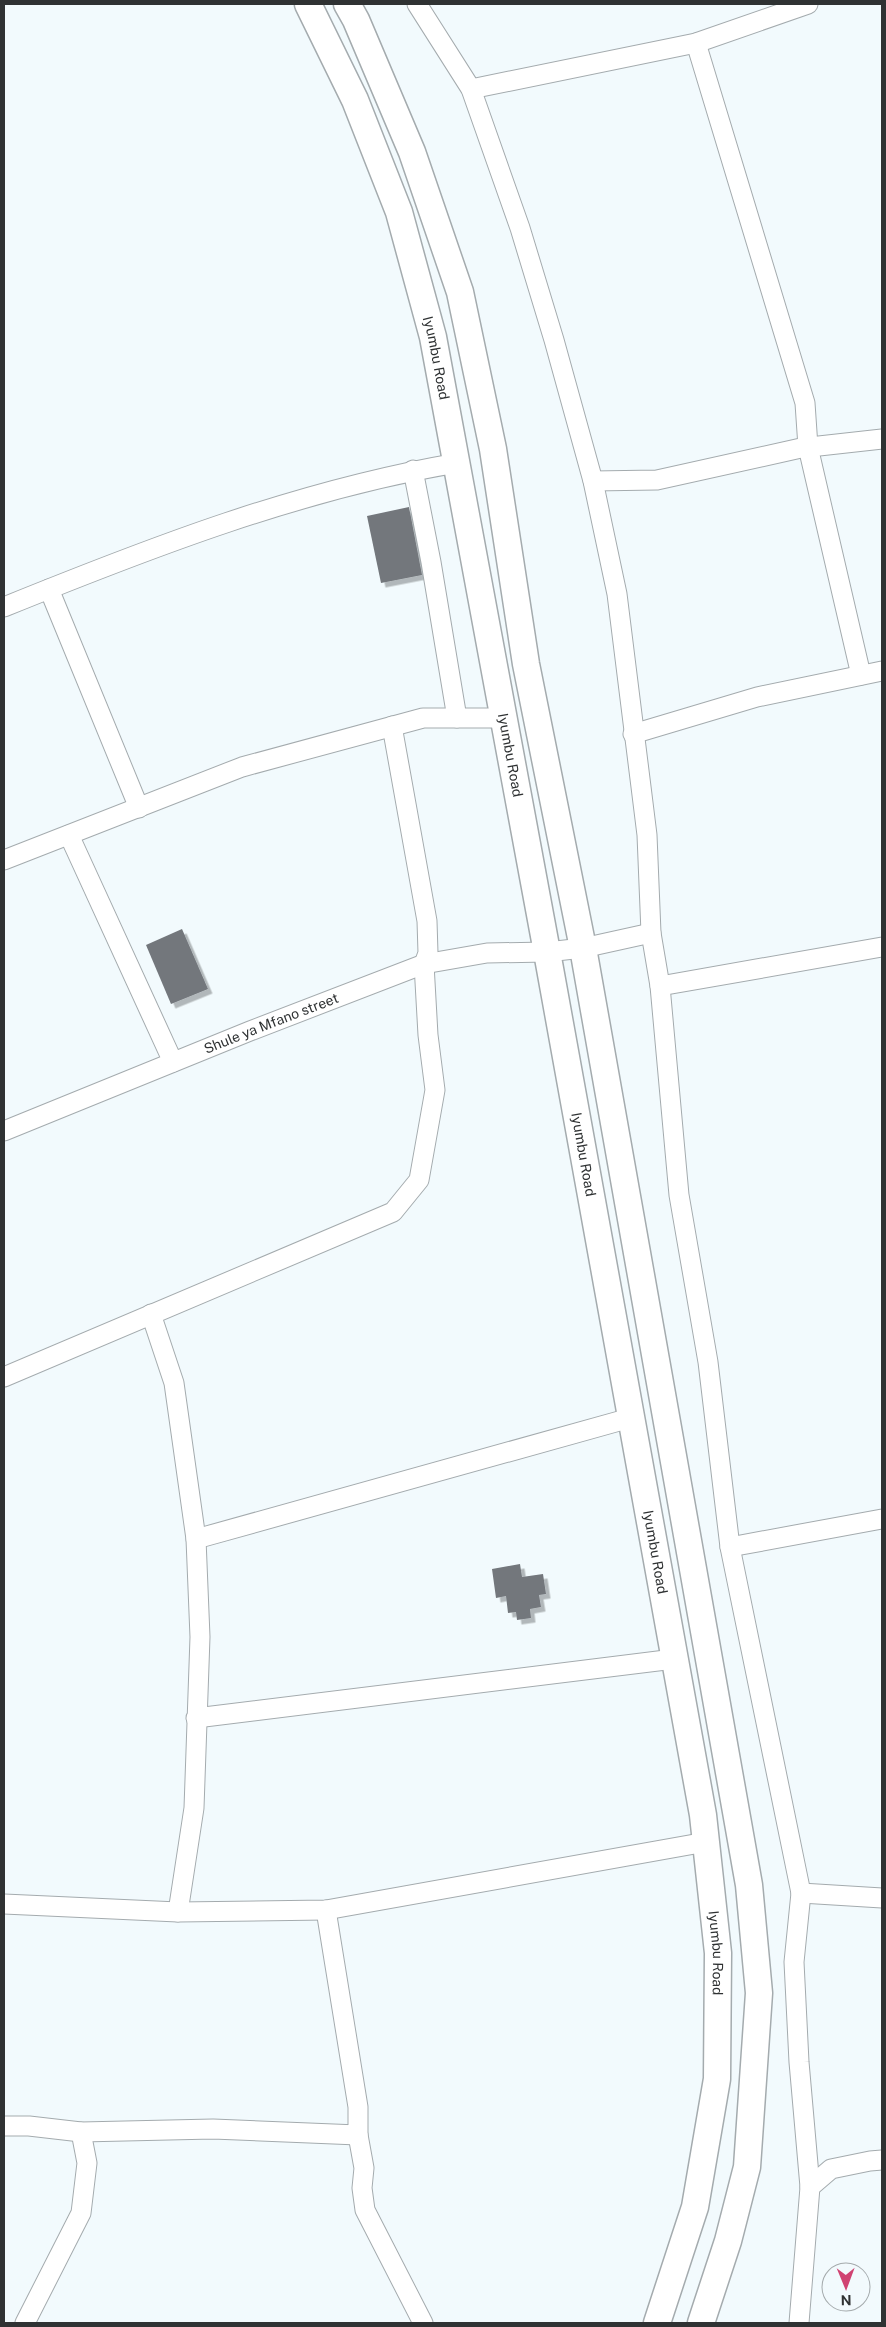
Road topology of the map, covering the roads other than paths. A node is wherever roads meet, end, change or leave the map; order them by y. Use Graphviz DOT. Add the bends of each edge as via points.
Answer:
graph roads {
  1 [pos="308,4"];
  2 [pos="347,4"];
  3 [pos="417,4"];
  4 [pos="808,4"];
  5 [pos="696,43"];
  6 [pos="471,89"];
  7 [pos="882,439"];
  8 [pos="808,447"];
  9 [pos="457,463"];
  10 [pos="413,470"];
  11 [pos="593,481"];
  12 [pos="49,589"];
  13 [pos="4,607"];
  14 [pos="882,671"];
  15 [pos="861,675"];
  16 [pos="457,718"];
  17 [pos="504,718"];
  18 [pos="392,726"];
  19 [pos="633,734"];
  20 [pos="139,808"];
  21 [pos="69,835"];
  22 [pos="4,860"];
  23 [pos="651,933"];
  24 [pos="583,948"];
  25 [pos="882,948"];
  26 [pos="547,952"];
  27 [pos="424,964"];
  28 [pos="660,986"];
  29 [pos="173,1062"];
  30 [pos="4,1131"];
  31 [pos="151,1314"];
  32 [pos="4,1377"];
  33 [pos="630,1418"];
  34 [pos="882,1519"];
  35 [pos="196,1539"];
  36 [pos="730,1547"];
  37 [pos="674,1660"];
  38 [pos="196,1718"];
  39 [pos="706,1842"];
  40 [pos="801,1893"];
  41 [pos="882,1898"];
  42 [pos="4,1904"];
  43 [pos="326,1910"];
  44 [pos="178,1912"];
  45 [pos="4,2126"];
  46 [pos="81,2132"];
  47 [pos="358,2135"];
  48 [pos="882,2160"];
  49 [pos="810,2187"];
  50 [pos="24,2323"];
  51 [pos="422,2323"];
  52 [pos="657,2323"];
  53 [pos="701,2323"];
  54 [pos="799,2323"];
  1 -- 9 [label="main road, Iyumbu Road" via="355,100 399,212 433,337"];
  2 -- 24 [label="main road" via="412,152 460,292 494,449 526,664"];
  3 -- 6 [label="street"];
  4 -- 5 [label="street"];
  5 -- 6 [label="street"];
  5 -- 8 [label="street" via="805,403"];
  6 -- 11 [label="street" via="520,228"];
  7 -- 8 [label="street"];
  8 -- 11 [label="street" via="657,480"];
  8 -- 15 [label="street"];
  9 -- 10 [label="street"];
  9 -- 17 [label="main road, Iyumbu Road"];
  10 -- 12 [label="street" via="334,488 178,538"];
  10 -- 16 [label="street"];
  11 -- 19 [label="street" via="616,594"];
  12 -- 13 [label="street"];
  12 -- 20 [label="street"];
  14 -- 15 [label="street"];
  15 -- 19 [label="street" via="757,696"];
  16 -- 17 [label="street"];
  16 -- 18 [label="street" via="423,718"];
  17 -- 26 [label="main road, Iyumbu Road"];
  18 -- 20 [label="street" via="242,767"];
  18 -- 27 [label="street" via="427,921 428,953"];
  19 -- 23 [label="street" via="647,835"];
  20 -- 21 [label="street"];
  21 -- 22 [label="street"];
  21 -- 29 [label="street"];
  23 -- 24 [label="street, Shule ya Mfano street"];
  23 -- 28 [label="street"];
  24 -- 26 [label="street, Shule ya Mfano street"];
  24 -- 53 [label="main road" via="746,1866 759,1993 747,2168 728,2241"];
  25 -- 28 [label="street"];
  26 -- 27 [label="street, Shule ya Mfano street" via="487,953"];
  26 -- 33 [label="main road, Iyumbu Road"];
  27 -- 29 [label="street, Shule ya Mfano street"];
  27 -- 31 [label="street" via="435,1090 419,1180 393,1212"];
  28 -- 36 [label="street" via="679,1195 708,1362"];
  29 -- 30 [label="street, Shule ya Mfano street"];
  31 -- 32 [label="street"];
  31 -- 35 [label="street" via="174,1383"];
  33 -- 35 [label="street"];
  33 -- 37 [label="main road, Iyumbu Road"];
  34 -- 36 [label="street"];
  35 -- 38 [label="street" via="200,1637"];
  36 -- 40 [label="street"];
  37 -- 38 [label="street"];
  37 -- 39 [label="main road, Iyumbu Road"];
  38 -- 44 [label="street" via="194,1808"];
  39 -- 43 [label="street"];
  39 -- 52 [label="main road, Iyumbu Road" via="718,1952 717,2079 694,2207"];
  40 -- 41 [label="street"];
  40 -- 49 [label="street" via="794,1962"];
  42 -- 44 [label="street"];
  43 -- 44 [label="street"];
  43 -- 47 [label="street" via="358,2107"];
  45 -- 46 [label="street"];
  46 -- 47 [label="street" via="213,2130"];
  46 -- 50 [label="street" via="87,2163 81,2213"];
  47 -- 51 [label="street" via="364,2168 365,2210"];
  48 -- 49 [label="street" via="831,2169"];
  49 -- 54 [label="street"];
}
